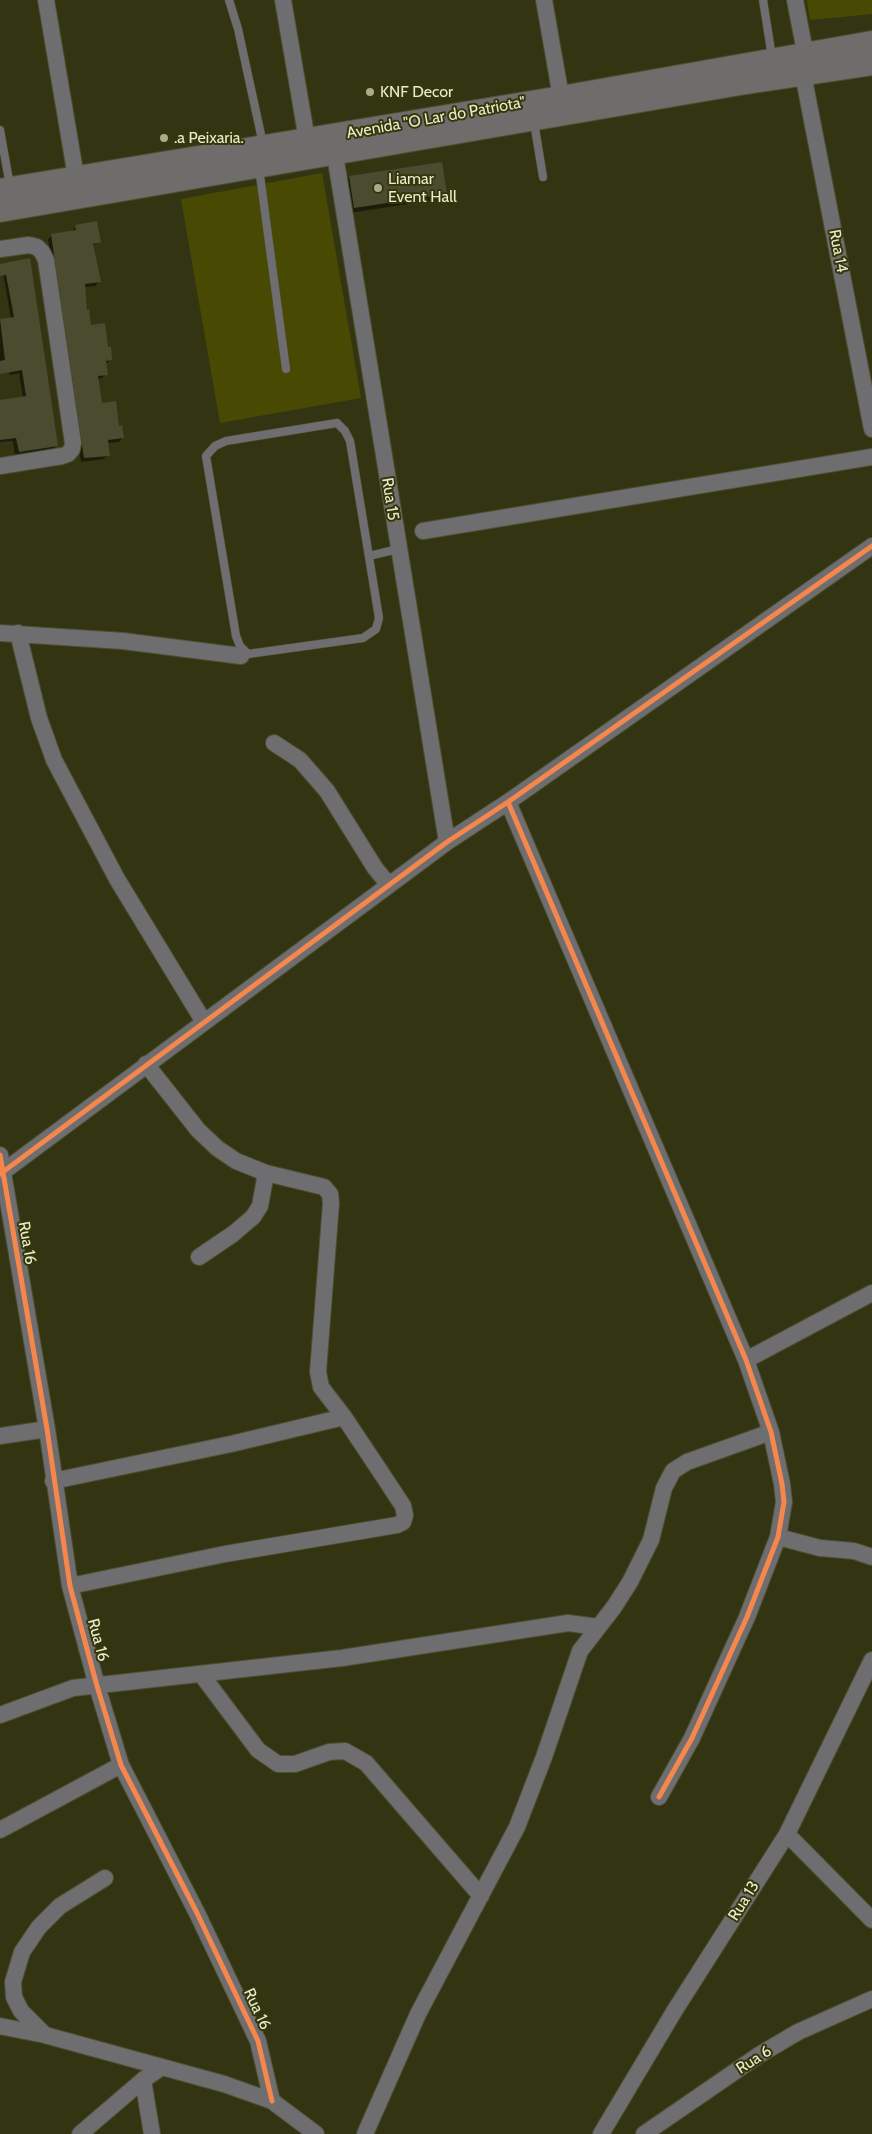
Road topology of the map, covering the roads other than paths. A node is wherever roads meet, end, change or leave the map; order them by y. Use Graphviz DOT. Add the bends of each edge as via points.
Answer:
graph roads {
  1 [pos="46,0"];
  2 [pos="229,0"];
  3 [pos="283,0"];
  4 [pos="544,0"];
  5 [pos="763,0"];
  6 [pos="795,0"];
  7 [pos="872,42"];
  8 [pos="772,59"];
  9 [pos="804,63"];
  10 [pos="872,64"];
  11 [pos="561,97"];
  12 [pos="534,120"];
  13 [pos="0,130"];
  14 [pos="307,140"];
  15 [pos="335,155"];
  16 [pos="261,157"];
  17 [pos="76,177"];
  18 [pos="543,177"];
  19 [pos="5,189"];
  20 [pos="0,211"];
  21 [pos="0,249"];
  22 [pos="286,369"];
  23 [pos="872,429"];
  24 [pos="872,457"];
  25 [pos="0,466"];
  26 [pos="423,531"];
  27 [pos="872,546"];
  28 [pos="398,549"];
  29 [pos="369,556"];
  30 [pos="0,633"];
  31 [pos="18,633"];
  32 [pos="242,656"];
  33 [pos="274,743"];
  34 [pos="508,802"];
  35 [pos="447,842"];
  36 [pos="389,886"];
  37 [pos="204,1022"];
  38 [pos="146,1064"];
  39 [pos="0,1155"];
  40 [pos="1,1173"];
  41 [pos="266,1173"];
  42 [pos="199,1257"];
  43 [pos="872,1293"];
  44 [pos="746,1360"];
  45 [pos="344,1417"];
  46 [pos="46,1429"];
  47 [pos="771,1432"];
  48 [pos="0,1436"];
  49 [pos="53,1481"];
  50 [pos="778,1537"];
  51 [pos="872,1557"];
  52 [pos="70,1586"];
  53 [pos="598,1627"];
  54 [pos="872,1660"];
  55 [pos="201,1674"];
  56 [pos="97,1686"];
  57 [pos="0,1715"];
  58 [pos="121,1765"];
  59 [pos="659,1797"];
  60 [pos="0,1830"];
  61 [pos="787,1834"];
  62 [pos="105,1878"];
  63 [pos="481,1896"];
  64 [pos="872,1920"];
  65 [pos="872,1999"];
  66 [pos="0,2026"];
  67 [pos="45,2035"];
  68 [pos="162,2067"];
  69 [pos="143,2080"];
  70 [pos="272,2101"];
  71 [pos="80,2134"];
  72 [pos="152,2134"];
  73 [pos="316,2134"];
  74 [pos="365,2134"];
  75 [pos="601,2134"];
  76 [pos="644,2134"];
  1 -- 17 [label="street"];
  2 -- 16 [label="lane" via="238,29"];
  3 -- 14 [label="street"];
  4 -- 11 [label="street"];
  5 -- 8 [label="lane"];
  6 -- 9 [label="street, Rua 14"];
  7 -- 9 [label="main road, Avenida \"O Lar do Patriota\""];
  8 -- 9 [label="main road, Avenida \"O Lar do Patriota\""];
  8 -- 11 [label="main road, Avenida \"O Lar do Patriota\""];
  9 -- 10 [label="main road, Avenida \"O Lar do Patriota\""];
  9 -- 12 [label="main road, Avenida \"O Lar do Patriota\""];
  9 -- 23 [label="street, Rua 14"];
  11 -- 14 [label="main road, Avenida \"O Lar do Patriota\""];
  12 -- 15 [label="main road, Avenida \"O Lar do Patriota\""];
  12 -- 18 [label="lane"];
  13 -- 19 [label="lane"];
  14 -- 16 [label="main road, Avenida \"O Lar do Patriota\""];
  15 -- 16 [label="main road, Avenida \"O Lar do Patriota\""];
  15 -- 28 [label="street, Rua 15"];
  16 -- 17 [label="main road, Avenida \"O Lar do Patriota\""];
  16 -- 20 [label="main road, Avenida \"O Lar do Patriota\""];
  16 -- 22 [label="lane"];
  17 -- 19 [label="main road, Avenida \"O Lar do Patriota\""];
  21 -- 25 [label="street" via="29,244 37,247 46,260 73,443 68,454 62,456"];
  24 -- 26 [label="street"];
  27 -- 34 [label="street"];
  28 -- 29 [label="lane"];
  28 -- 35 [label="street, Rua 15"];
  29 -- 29 [label="lane" via="350,441 337,423 226,441 215,446 206,456 236,636 248,654 363,638 376,629 379,618"];
  30 -- 31 [label="street"];
  31 -- 32 [label="street" via="123,641"];
  31 -- 37 [label="street" via="39,718 54,760 117,879"];
  33 -- 36 [label="street" via="300,760 322,785"];
  34 -- 35 [label="street"];
  34 -- 44 [label="street"];
  35 -- 36 [label="street"];
  36 -- 37 [label="street"];
  37 -- 38 [label="street"];
  38 -- 40 [label="street"];
  38 -- 41 [label="street" via="216,1148 236,1161"];
  39 -- 40 [label="street, Rua 16"];
  40 -- 46 [label="street, Rua 16"];
  41 -- 42 [label="street" via="260,1206 253,1217"];
  41 -- 45 [label="street" via="324,1187 330,1194 318,1372 321,1387"];
  43 -- 44 [label="street"];
  44 -- 47 [label="street"];
  45 -- 49 [label="street"];
  45 -- 52 [label="street" via="403,1506 403,1522"];
  46 -- 48 [label="street"];
  46 -- 49 [label="street, Rua 16"];
  47 -- 50 [label="street" via="784,1502"];
  47 -- 53 [label="street" via="687,1462 673,1471 664,1488 651,1540 620,1599"];
  49 -- 52 [label="street, Rua 16"];
  50 -- 51 [label="street"];
  50 -- 59 [label="street" via="747,1617 692,1738"];
  52 -- 56 [label="street, Rua 16"];
  53 -- 55 [label="street" via="568,1623 342,1658"];
  53 -- 63 [label="street" via="580,1651 517,1827"];
  54 -- 61 [label="street, Rua 13"];
  55 -- 56 [label="street"];
  55 -- 63 [label="street" via="258,1750 278,1764 295,1764 329,1752 344,1752 366,1764"];
  56 -- 57 [label="street" via="74,1688"];
  56 -- 58 [label="street, Rua 16"];
  58 -- 60 [label="street"];
  58 -- 70 [label="street, Rua 16" via="245,2012 264,2058"];
  61 -- 64 [label="street"];
  61 -- 75 [label="street, Rua 13"];
  62 -- 67 [label="street" via="60,1906 39,1927 22,1952 13,1982 14,1997 21,2011"];
  63 -- 74 [label="street" via="418,2014"];
  65 -- 76 [label="street, Rua 6" via="798,2032 759,2055"];
  66 -- 67 [label="street"];
  67 -- 68 [label="street"];
  68 -- 69 [label="street"];
  68 -- 70 [label="street"];
  69 -- 71 [label="street"];
  69 -- 72 [label="street"];
  70 -- 73 [label="street"];
}
